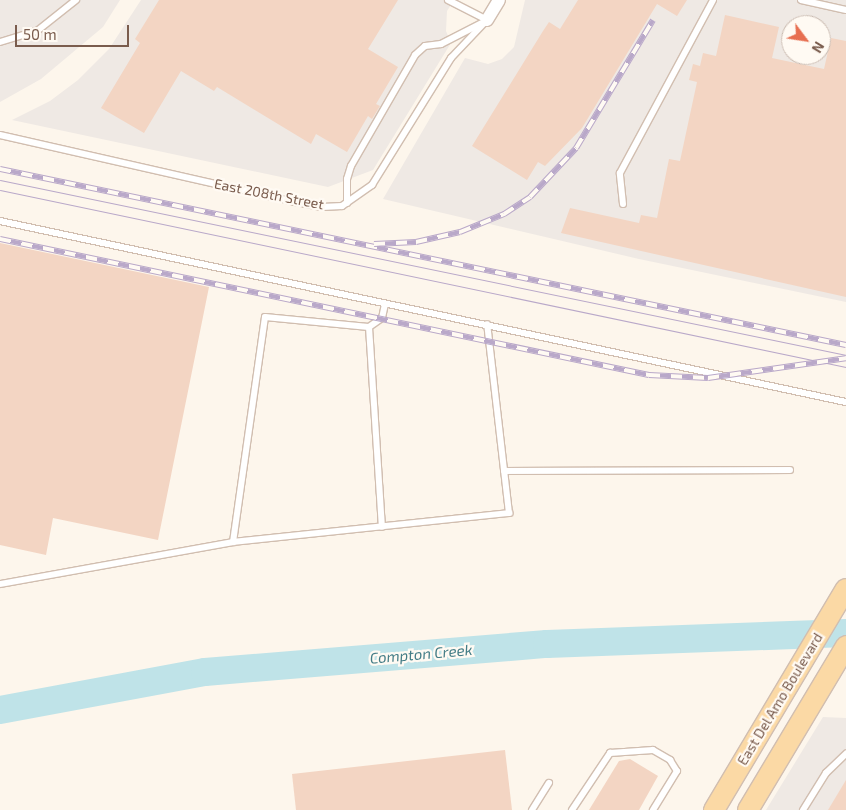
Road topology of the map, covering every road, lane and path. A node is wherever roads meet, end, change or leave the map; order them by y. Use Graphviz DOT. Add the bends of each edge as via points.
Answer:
graph roads {
  1 [pos="76,0"];
  2 [pos="448,0"];
  3 [pos="499,0"];
  4 [pos="713,0"];
  5 [pos="801,0"];
  6 [pos="846,10"];
  7 [pos="487,20"];
  8 [pos="0,42"];
  9 [pos="0,134"];
  10 [pos="347,203"];
  11 [pos="623,204"];
  12 [pos="0,221"];
  13 [pos="385,304"];
  14 [pos="487,324"];
  15 [pos="369,327"];
  16 [pos="846,402"];
  17 [pos="790,470"];
  18 [pos="504,472"];
  19 [pos="382,527"];
  20 [pos="232,542"];
  21 [pos="0,584"];
  22 [pos="846,589"];
  23 [pos="846,646"];
  24 [pos="846,754"];
  25 [pos="549,782"];
  26 [pos="532,810"];
  27 [pos="572,810"];
  28 [pos="654,810"];
  29 [pos="714,810"];
  30 [pos="748,810"];
  31 [pos="803,810"];
  1 -- 8 [label="lane" via="37,32"];
  2 -- 7 [label="lane"];
  3 -- 7 [label="street, East 208th Street"];
  4 -- 11 [label="lane" via="620,174"];
  5 -- 6 [label="lane"];
  7 -- 10 [label="lane, East 208th Street" via="451,58 372,184"];
  7 -- 10 [label="lane" via="441,44 425,46 415,55 351,166 347,179"];
  9 -- 10 [label="lane, East 208th Street" via="305,204 322,207"];
  12 -- 13 [label="lane" via="147,250"];
  13 -- 14 [label="lane"];
  13 -- 15 [label="lane" via="382,318"];
  14 -- 16 [label="lane"];
  14 -- 18 [label="lane"];
  15 -- 19 [label="lane"];
  15 -- 20 [label="lane" via="265,317"];
  17 -- 18 [label="lane"];
  18 -- 19 [label="lane" via="509,513"];
  19 -- 20 [label="lane"];
  20 -- 21 [label="lane"];
  22 -- 29 [label="main road, East Del Amo Boulevard"];
  23 -- 30 [label="main road"];
  24 -- 31 [label="lane" via="826,773"];
  25 -- 26 [label="lane"];
  27 -- 28 [label="lane" via="610,753 653,750 670,760 677,771"];
}
